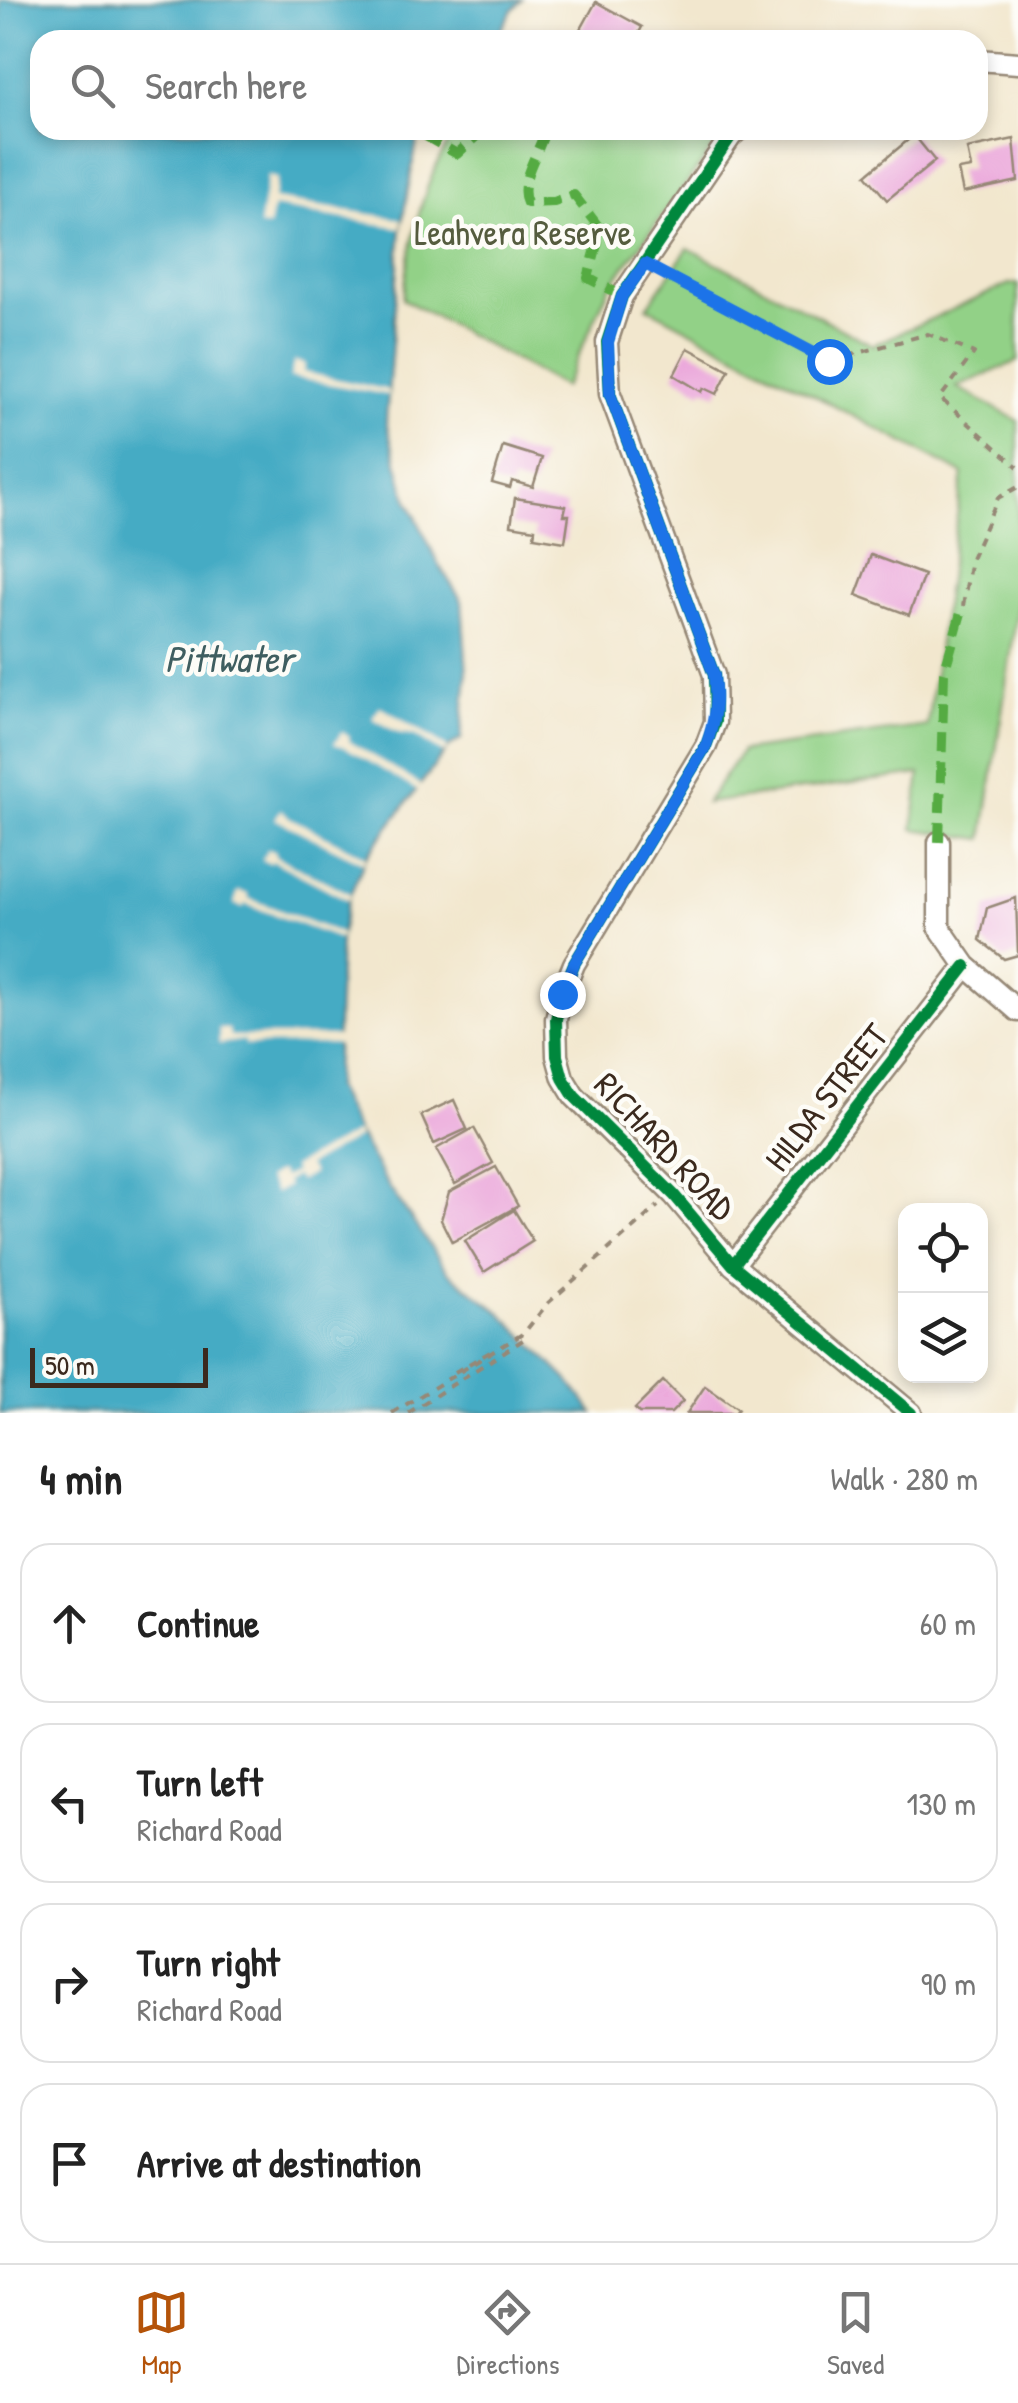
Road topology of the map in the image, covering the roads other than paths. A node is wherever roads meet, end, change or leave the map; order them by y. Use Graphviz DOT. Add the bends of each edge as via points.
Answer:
graph roads {
  1 [pos="988,61"];
  2 [pos="1018,63"];
  3 [pos="728,140"];
  4 [pos="939,842"];
  5 [pos="966,966"];
  6 [pos="1018,1012"];
  7 [pos="733,1265"];
  8 [pos="911,1413"];
  1 -- 2 [label="street"];
  3 -- 7 [label="street, RICHARD ROAD" via="622,296 608,342 610,394 714,675 715,722 574,964 555,1040 574,1096"];
  4 -- 5 [label="street" via="940,926"];
  5 -- 6 [label="street"];
  5 -- 7 [label="street, HILDA STREET"];
  7 -- 8 [label="street, RICHARD ROAD"];
}
